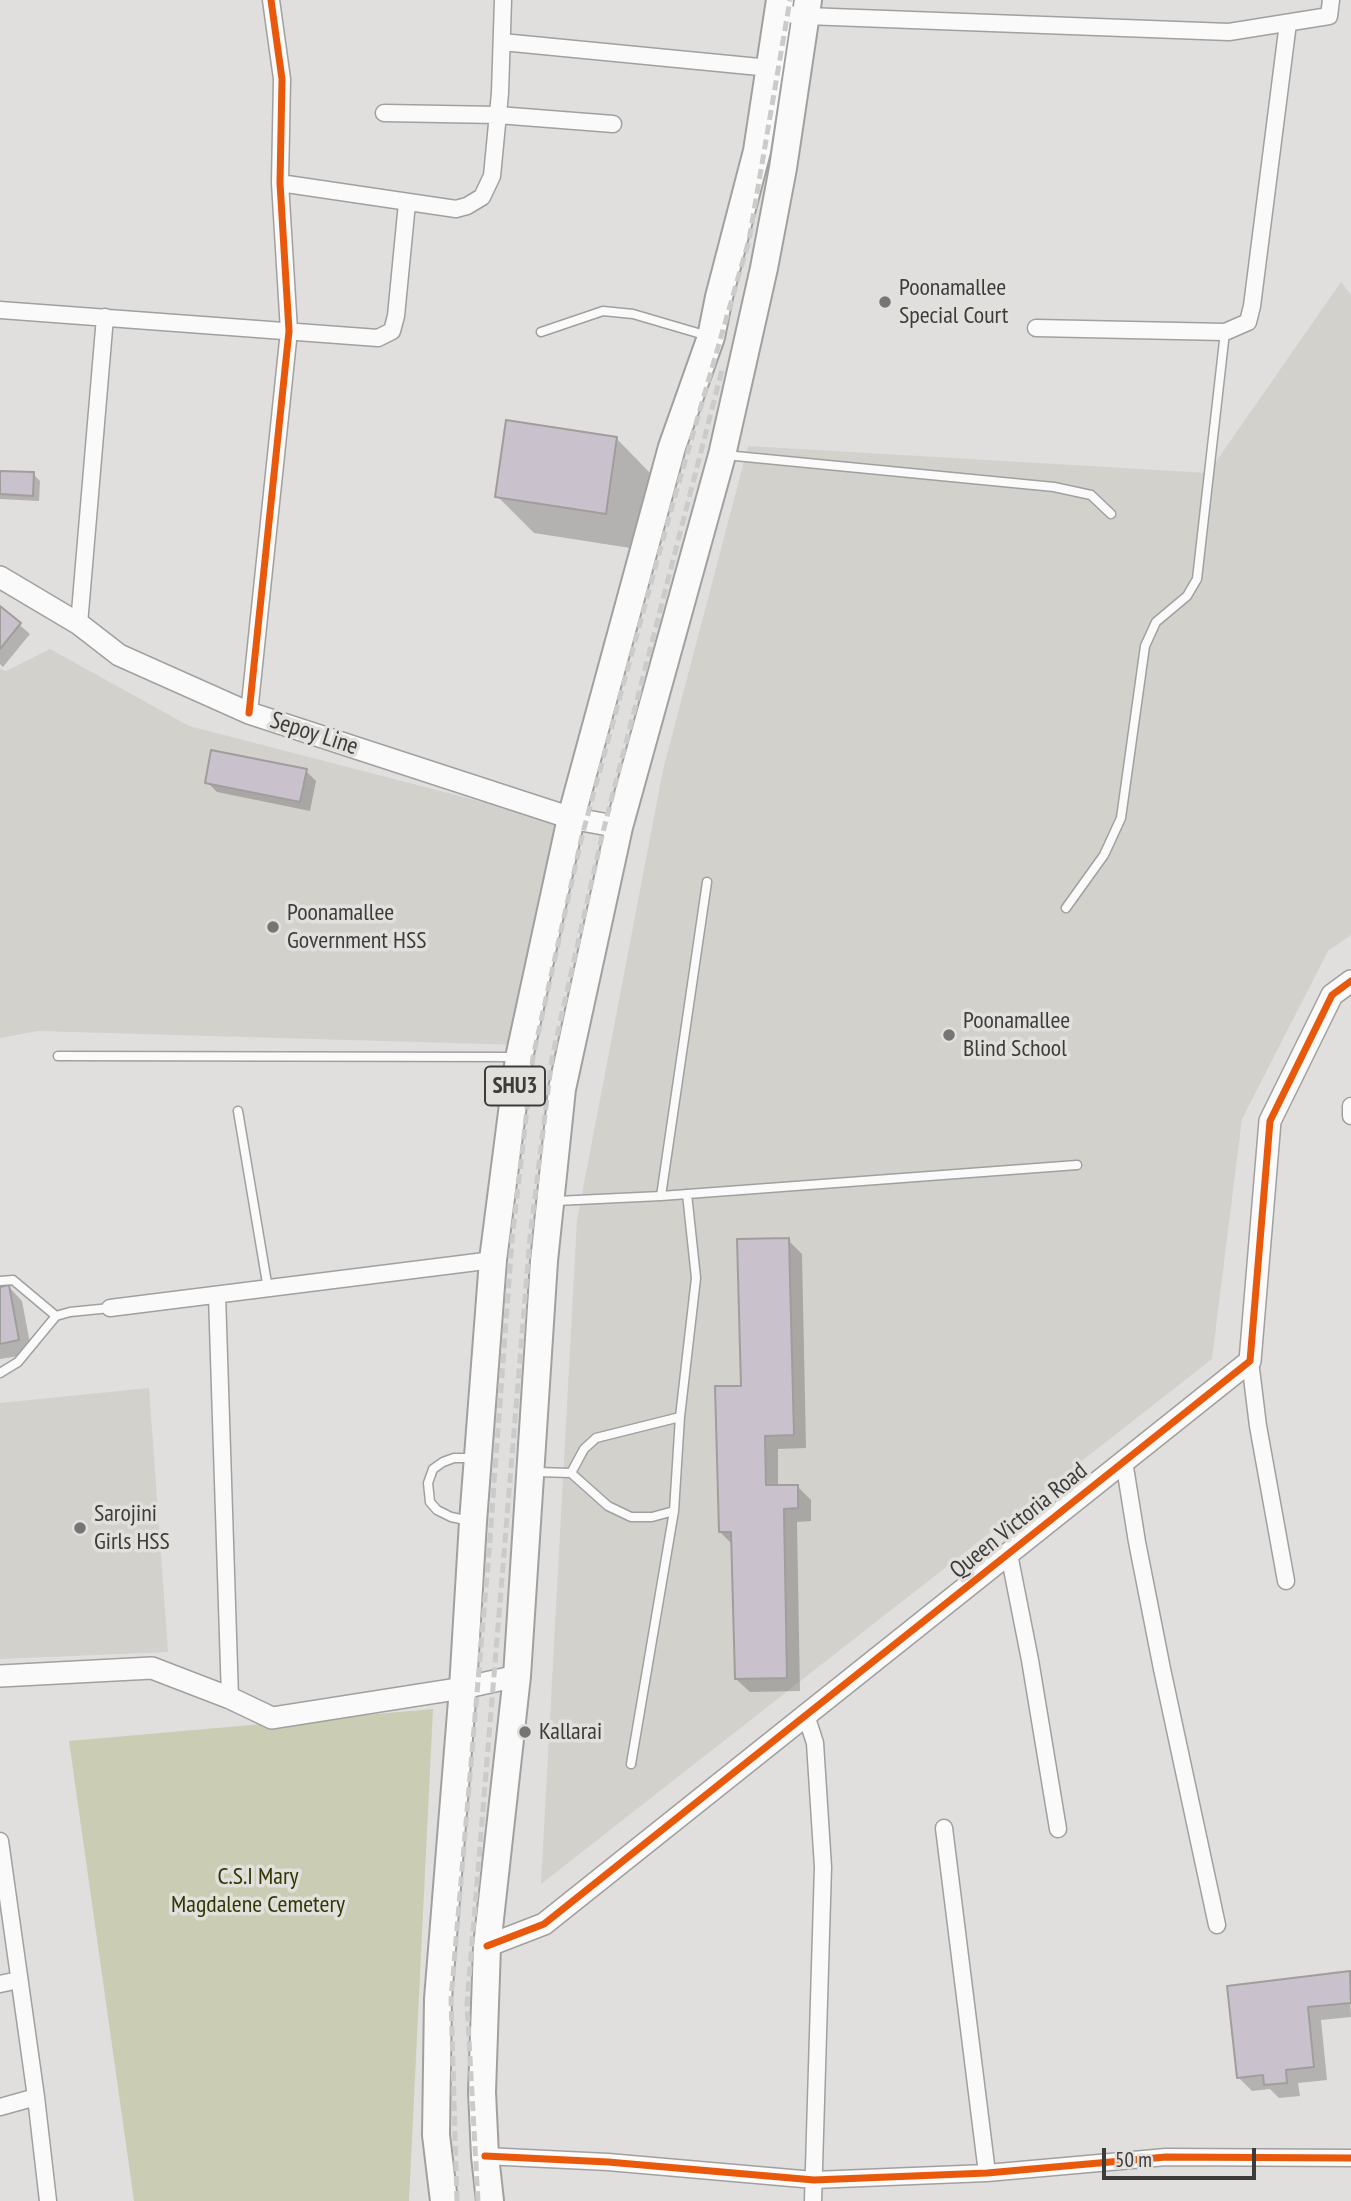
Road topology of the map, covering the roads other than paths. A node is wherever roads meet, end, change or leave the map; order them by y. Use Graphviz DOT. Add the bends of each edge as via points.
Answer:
graph roads {
  1 [pos="271,0"];
  2 [pos="503,0"];
  3 [pos="1331,0"];
  4 [pos="779,6"];
  5 [pos="807,8"];
  6 [pos="1288,23"];
  7 [pos="502,42"];
  8 [pos="770,68"];
  9 [pos="384,113"];
  10 [pos="498,115"];
  11 [pos="613,124"];
  12 [pos="280,183"];
  13 [pos="407,203"];
  14 [pos="0,310"];
  15 [pos="104,317"];
  16 [pos="1036,328"];
  17 [pos="289,331"];
  18 [pos="541,332"];
  19 [pos="1225,332"];
  20 [pos="711,337"];
  21 [pos="722,454"];
  22 [pos="1111,514"];
  23 [pos="0,577"];
  24 [pos="79,624"];
  25 [pos="249,713"];
  26 [pos="570,818"];
  27 [pos="619,827"];
  28 [pos="707,882"];
  29 [pos="1066,908"];
  30 [pos="1351,981"];
  31 [pos="58,1056"];
  32 [pos="519,1058"];
  33 [pos="1351,1106"];
  34 [pos="238,1111"];
  35 [pos="1351,1116"];
  36 [pos="1077,1165"];
  37 [pos="687,1194"];
  38 [pos="661,1196"];
  39 [pos="550,1201"];
  40 [pos="494,1260"];
  41 [pos="0,1281"];
  42 [pos="268,1289"];
  43 [pos="217,1295"];
  44 [pos="110,1308"];
  45 [pos="55,1316"];
  46 [pos="1250,1361"];
  47 [pos="0,1373"];
  48 [pos="680,1417"];
  49 [pos="478,1458"];
  50 [pos="1124,1461"];
  51 [pos="529,1472"];
  52 [pos="571,1473"];
  53 [pos="674,1511"];
  54 [pos="473,1522"];
  55 [pos="1009,1553"];
  56 [pos="1286,1581"];
  57 [pos="0,1676"];
  58 [pos="517,1676"];
  59 [pos="463,1688"];
  60 [pos="230,1698"];
  61 [pos="806,1715"];
  62 [pos="631,1764"];
  63 [pos="944,1828"];
  64 [pos="1058,1829"];
  65 [pos="0,1841"];
  66 [pos="0,1847"];
  67 [pos="4,1904"];
  68 [pos="1217,1925"];
  69 [pos="487,1946"];
  70 [pos="19,1980"];
  71 [pos="0,1984"];
  72 [pos="36,2097"];
  73 [pos="0,2107"];
  74 [pos="485,2156"];
  75 [pos="1351,2158"];
  76 [pos="987,2174"];
  77 [pos="814,2180"];
  78 [pos="48,2201"];
  79 [pos="444,2201"];
  80 [pos="490,2201"];
  81 [pos="813,2201"];
  1 -- 12 [label="street" via="282,79"];
  2 -- 7 [label="street"];
  3 -- 6 [label="street" via="1329,16"];
  4 -- 5 [label="street"];
  4 -- 8 [label="main road, SHU3"];
  5 -- 6 [label="street" via="1229,32"];
  5 -- 21 [label="main road, SHU3" via="764,268"];
  6 -- 19 [label="street" via="1252,306 1248,322"];
  7 -- 8 [label="street"];
  7 -- 10 [label="street"];
  8 -- 20 [label="main road, SHU3" via="757,152"];
  9 -- 10 [label="street"];
  10 -- 11 [label="street"];
  10 -- 13 [label="street" via="492,176 482,197 456,209"];
  12 -- 13 [label="street"];
  12 -- 17 [label="street"];
  13 -- 17 [label="street" via="392,331 378,338"];
  14 -- 15 [label="street"];
  15 -- 17 [label="street"];
  15 -- 24 [label="street"];
  16 -- 19 [label="street"];
  17 -- 25 [label="street"];
  18 -- 20 [label="lane" via="603,311 632,314"];
  19 -- 29 [label="lane" via="1197,579 1186,596 1156,622 1145,646 1121,818 1104,855"];
  20 -- 26 [label="main road, SHU3" via="672,447"];
  21 -- 22 [label="lane" via="1054,487 1091,495"];
  21 -- 27 [label="main road, SHU3"];
  23 -- 24 [label="street, Sepoy Line"];
  24 -- 25 [label="street, Sepoy Line" via="119,655"];
  25 -- 26 [label="street, Sepoy Line"];
  26 -- 27 [label="street, Sepoy Line"];
  26 -- 32 [label="main road, SHU3"];
  27 -- 39 [label="main road, SHU3" via="562,1089"];
  28 -- 38 [label="lane"];
  30 -- 46 [label="street" via="1332,995 1270,1121"];
  31 -- 32 [label="lane"];
  32 -- 40 [label="main road, SHU3"];
  33 -- 35 [label="street"];
  34 -- 42 [label="lane"];
  36 -- 37 [label="lane"];
  37 -- 38 [label="lane"];
  37 -- 48 [label="lane" via="696,1278"];
  38 -- 39 [label="lane"];
  39 -- 51 [label="main road, SHU3"];
  40 -- 42 [label="street"];
  40 -- 49 [label="main road, SHU3"];
  41 -- 45 [label="lane" via="13,1280"];
  42 -- 43 [label="street"];
  43 -- 44 [label="street"];
  43 -- 60 [label="street"];
  44 -- 45 [label="lane"];
  45 -- 47 [label="lane" via="18,1362"];
  46 -- 50 [label="street, Queen Victoria Road"];
  46 -- 56 [label="street"];
  48 -- 52 [label="lane" via="596,1438"];
  48 -- 53 [label="lane"];
  49 -- 54 [label="main road, SHU3"];
  49 -- 54 [label="lane" via="443,1462 433,1469 428,1483 429,1502 437,1510"];
  50 -- 55 [label="street, Queen Victoria Road"];
  50 -- 68 [label="street" via="1162,1669"];
  51 -- 52 [label="lane"];
  51 -- 58 [label="main road, SHU3"];
  52 -- 53 [label="lane" via="608,1506 631,1517"];
  53 -- 62 [label="lane"];
  54 -- 59 [label="main road, SHU3"];
  55 -- 61 [label="street, Queen Victoria Road"];
  55 -- 64 [label="street"];
  57 -- 60 [label="street" via="152,1668"];
  58 -- 59 [label="street"];
  58 -- 69 [label="main road, SHU3"];
  59 -- 60 [label="street" via="272,1718"];
  59 -- 79 [label="main road, SHU3" via="438,1999 436,2135"];
  61 -- 69 [label="street, Queen Victoria Road" via="544,1924"];
  61 -- 77 [label="street" via="815,1743 822,1867"];
  63 -- 76 [label="street"];
  65 -- 66 [label="street"];
  66 -- 67 [label="street"];
  67 -- 70 [label="street"];
  69 -- 74 [label="main road, SHU3" via="482,2092"];
  70 -- 71 [label="street"];
  70 -- 72 [label="street"];
  72 -- 73 [label="street"];
  72 -- 78 [label="street"];
  74 -- 77 [label="street"];
  74 -- 80 [label="main road, SHU3"];
  75 -- 76 [label="street" via="1166,2157"];
  76 -- 77 [label="street"];
  77 -- 81 [label="street"];
}
